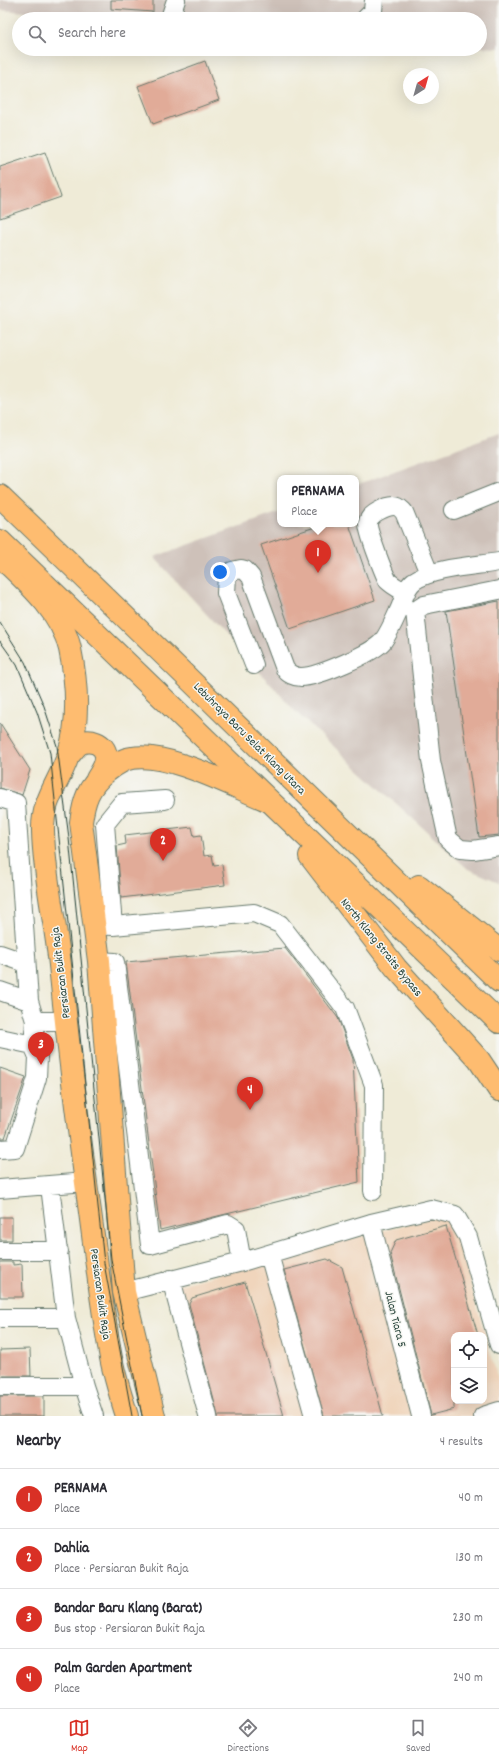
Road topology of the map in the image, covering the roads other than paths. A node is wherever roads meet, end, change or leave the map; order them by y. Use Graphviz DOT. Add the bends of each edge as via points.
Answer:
graph roads {
  1 [pos="176,0"];
  2 [pos="374,0"];
  3 [pos="172,12"];
  4 [pos="372,12"];
  5 [pos="499,492"];
  6 [pos="0,496"];
  7 [pos="454,510"];
  8 [pos="0,541"];
  9 [pos="0,556"];
  10 [pos="499,562"];
  11 [pos="429,573"];
  12 [pos="499,590"];
  13 [pos="406,593"];
  14 [pos="254,665"];
  15 [pos="68,756"];
  16 [pos="96,780"];
  17 [pos="0,798"];
  18 [pos="165,800"];
  19 [pos="268,800"];
  20 [pos="348,836"];
  21 [pos="499,846"];
  22 [pos="103,925"];
  23 [pos="499,950"];
  24 [pos="0,954"];
  25 [pos="99,961"];
  26 [pos="26,962"];
  27 [pos="499,982"];
  28 [pos="0,991"];
  29 [pos="29,1001"];
  30 [pos="35,1021"];
  31 [pos="66,1021"];
  32 [pos="499,1022"];
  33 [pos="0,1038"];
  34 [pos="33,1045"];
  35 [pos="499,1090"];
  36 [pos="0,1149"];
  37 [pos="86,1182"];
  38 [pos="50,1186"];
  39 [pos="0,1189"];
  40 [pos="372,1191"];
  41 [pos="371,1223"];
  42 [pos="58,1251"];
  43 [pos="0,1252"];
  44 [pos="269,1254"];
  45 [pos="242,1262"];
  46 [pos="171,1279"];
  47 [pos="124,1292"];
  48 [pos="0,1318"];
  49 [pos="66,1318"];
  50 [pos="499,1344"];
  51 [pos="0,1386"];
  52 [pos="84,1386"];
  53 [pos="499,1411"];
  54 [pos="94,1416"];
  55 [pos="126,1416"];
  56 [pos="154,1416"];
  57 [pos="208,1416"];
  58 [pos="314,1416"];
  59 [pos="421,1416"];
  60 [pos="483,1416"];
  1 -- 3 [label="street"];
  2 -- 4 [label="street"];
  5 -- 7 [label="street"];
  6 -- 20 [label="main road, Lebuhraya Baru Selat Klang Utara" via="165,654"];
  8 -- 19 [label="main road"];
  9 -- 15 [label="main road, Persiaran Bukit Raja" via="38,594 61,625 69,646 77,711"];
  10 -- 11 [label="street"];
  11 -- 13 [label="street" via="413,582"];
  11 -- 13 [label="street" via="404,512 399,507 393,506 371,516 368,523 369,531 385,575 391,583"];
  12 -- 21 [label="street" via="424,605 415,611 431,761 448,839 460,849"];
  13 -- 14 [label="street" via="382,642 364,655 316,674 300,677 285,670 251,577 245,570 232,571 227,576 226,593"];
  15 -- 16 [label="main road" via="78,744 88,741 102,747 107,755 106,764"];
  15 -- 31 [label="main road, Persiaran Bukit Raja" via="48,797 43,814"];
  16 -- 19 [label="main road, Persiaran Bukit Raja" via="118,763 132,758 148,758 173,761"];
  16 -- 22 [label="main road, Persiaran Bukit Raja" via="88,793 81,822"];
  17 -- 26 [label="street" via="16,803"];
  18 -- 22 [label="street" via="122,803 105,824"];
  19 -- 32 [label="main road"];
  19 -- 35 [label="main road, North Klang Straits Bypass" via="396,968 479,1060"];
  20 -- 23 [label="main road" via="391,864"];
  20 -- 27 [label="main road, Lebuhraya Baru Selat Klang Utara"];
  22 -- 25 [label="main road, Persiaran Bukit Raja"];
  22 -- 40 [label="street" via="254,913 280,924 345,1008 374,1085"];
  24 -- 26 [label="street"];
  25 -- 45 [label="street" via="115,962 150,1245 228,1224 236,1229"];
  25 -- 47 [label="main road, Persiaran Bukit Raja"];
  26 -- 29 [label="street"];
  28 -- 29 [label="street"];
  29 -- 30 [label="street"];
  30 -- 31 [label="street"];
  30 -- 34 [label="street"];
  31 -- 37 [label="main road, Persiaran Bukit Raja"];
  33 -- 34 [label="street"];
  34 -- 36 [label="street" via="38,1057 37,1078 16,1148"];
  37 -- 38 [label="street"];
  37 -- 55 [label="main road, Persiaran Bukit Raja" via="109,1348"];
  38 -- 39 [label="street"];
  38 -- 42 [label="street"];
  41 -- 44 [label="street"];
  41 -- 50 [label="street" via="430,1209 455,1215 468,1237"];
  41 -- 59 [label="street, Jalan Tiara 5"];
  42 -- 43 [label="street"];
  42 -- 49 [label="street"];
  44 -- 45 [label="street"];
  44 -- 58 [label="street"];
  45 -- 46 [label="street"];
  46 -- 47 [label="street"];
  46 -- 57 [label="street"];
  47 -- 56 [label="main road, Persiaran Bukit Raja"];
  48 -- 49 [label="street"];
  49 -- 52 [label="street"];
  51 -- 52 [label="street"];
  52 -- 54 [label="street"];
  53 -- 60 [label="street"];
}
